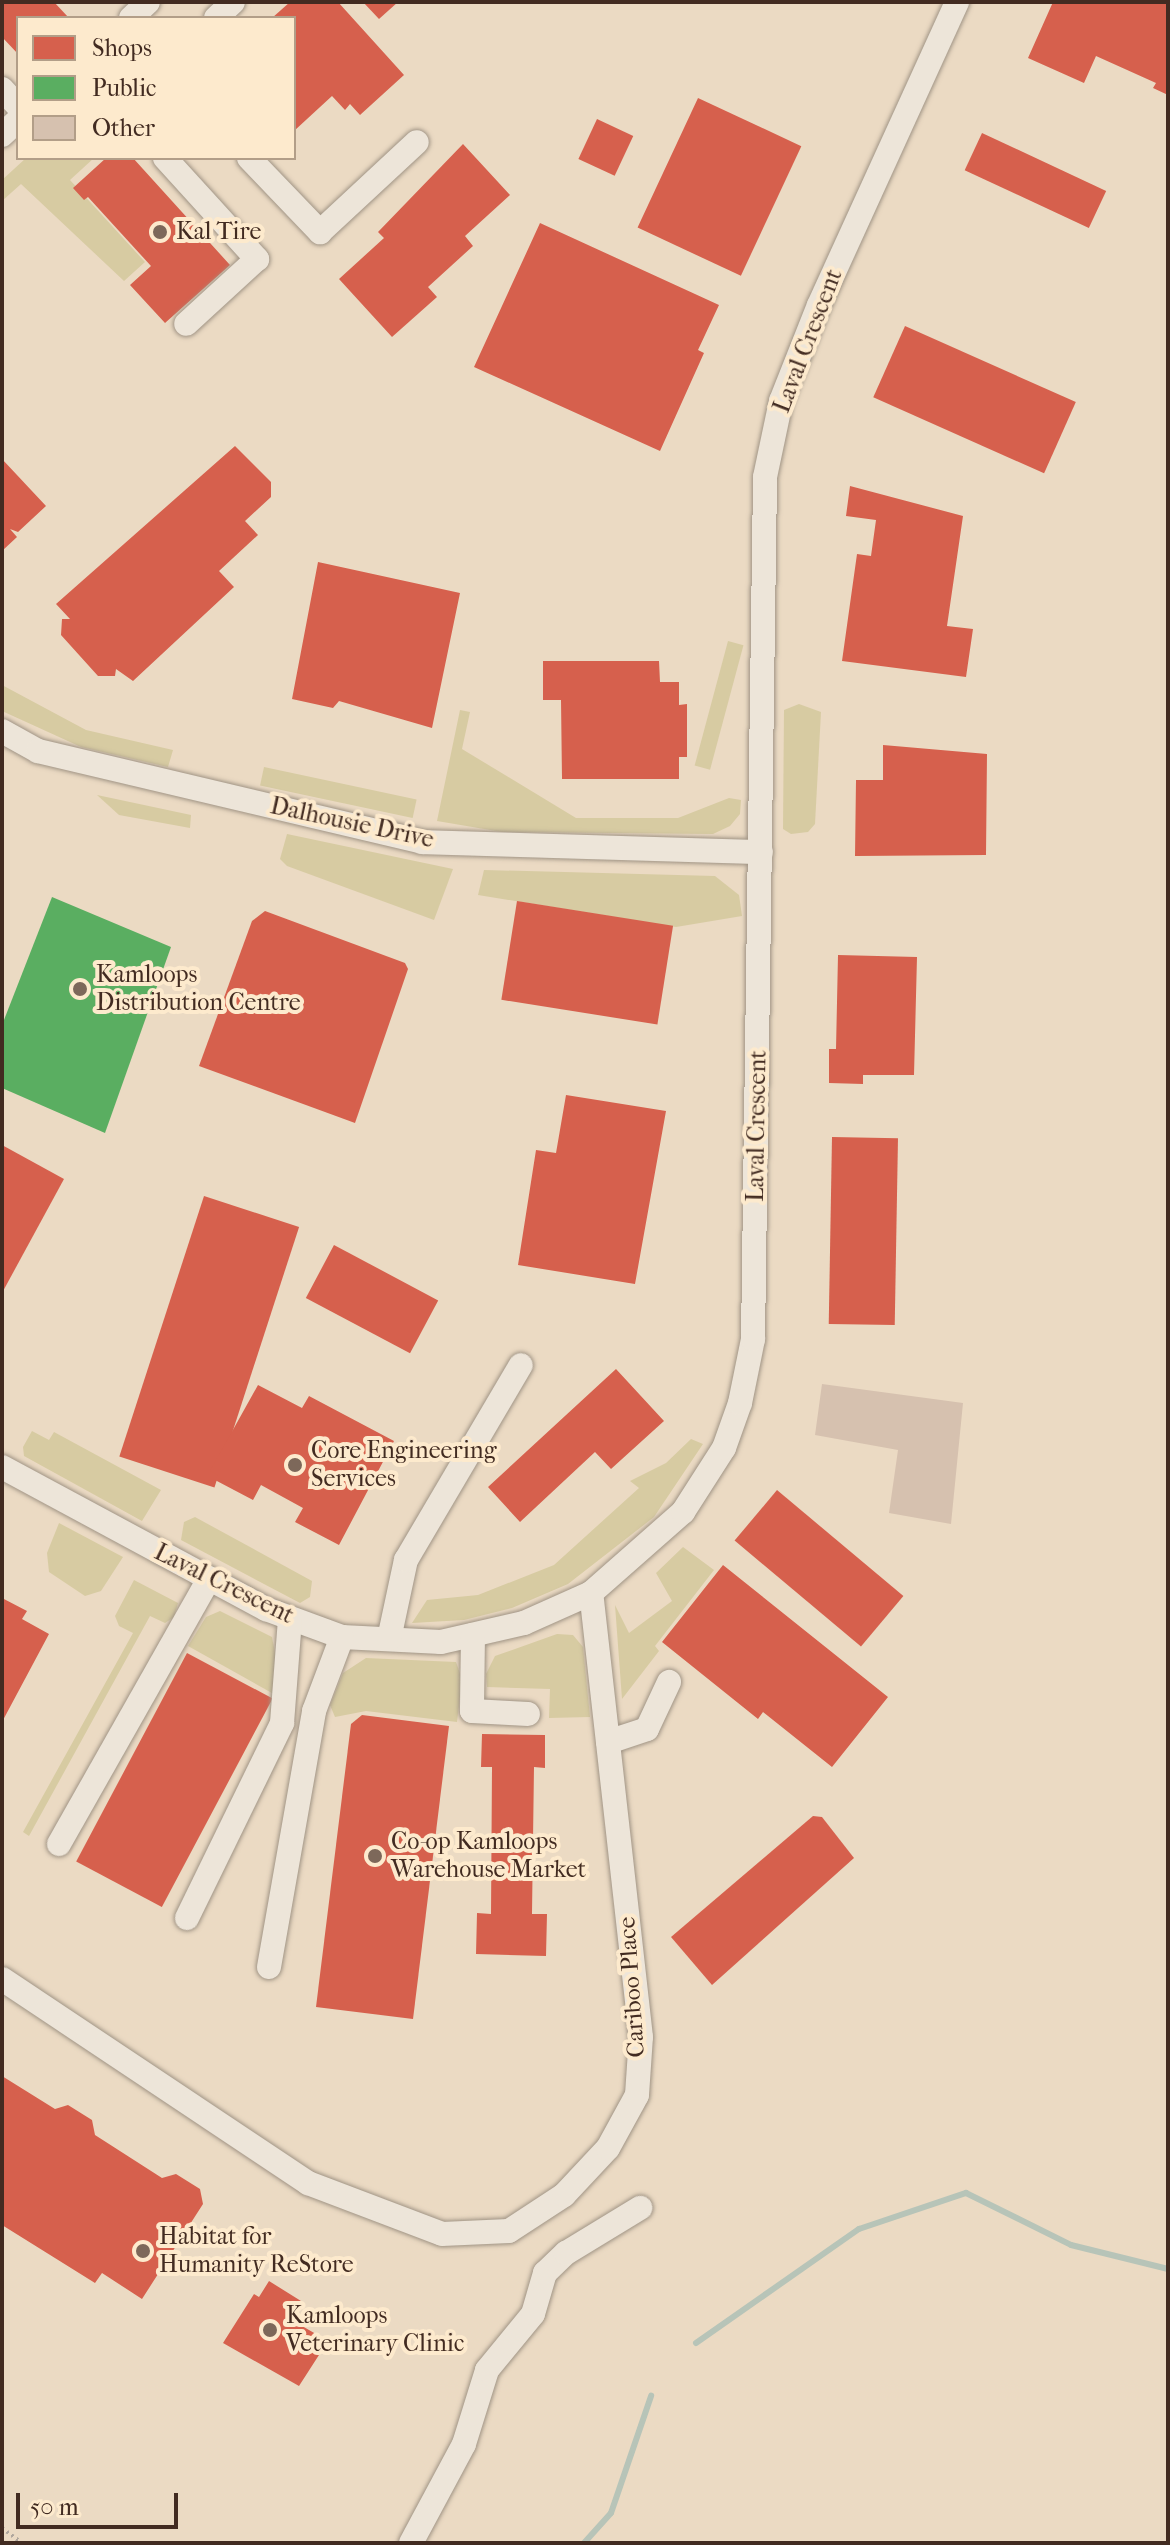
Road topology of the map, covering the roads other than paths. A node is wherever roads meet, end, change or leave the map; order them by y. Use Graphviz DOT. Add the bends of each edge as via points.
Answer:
graph roads {
  1 [pos="148,2"];
  2 [pos="233,2"];
  3 [pos="957,2"];
  4 [pos="133,16"];
  5 [pos="218,16"];
  6 [pos="2,89"];
  7 [pos="16,104"];
  8 [pos="417,142"];
  9 [pos="167,160"];
  10 [pos="251,160"];
  11 [pos="186,324"];
  12 [pos="2,731"];
  13 [pos="761,852"];
  14 [pos="521,1365"];
  15 [pos="2,1467"];
  16 [pos="209,1579"];
  17 [pos="591,1593"];
  18 [pos="290,1618"];
  19 [pos="473,1635"];
  20 [pos="342,1637"];
  21 [pos="389,1639"];
  22 [pos="669,1682"];
  23 [pos="528,1714"];
  24 [pos="608,1742"];
  25 [pos="59,1844"];
  26 [pos="187,1918"];
  27 [pos="269,1967"];
  28 [pos="2,1979"];
  29 [pos="640,2208"];
  30 [pos="411,2543"];
  1 -- 4 [label="street"];
  2 -- 5 [label="street"];
  3 -- 13 [label="street, Laval Crescent" via="781,401 765,477"];
  6 -- 7 [label="street"];
  8 -- 10 [label="street" via="320,232"];
  9 -- 11 [label="street" via="257,259"];
  12 -- 13 [label="street, Dalhousie Drive" via="38,751 422,842"];
  13 -- 17 [label="street, Laval Crescent" via="753,1339 740,1403 724,1448 683,1512"];
  14 -- 21 [label="street" via="406,1560"];
  15 -- 16 [label="street, Laval Crescent"];
  16 -- 18 [label="street, Laval Crescent"];
  16 -- 25 [label="street"];
  17 -- 19 [label="street, Laval Crescent" via="524,1623"];
  17 -- 24 [label="street, Cariboo Place"];
  18 -- 20 [label="street, Laval Crescent"];
  18 -- 26 [label="street" via="282,1723"];
  19 -- 21 [label="street, Laval Crescent" via="441,1642"];
  19 -- 23 [label="street" via="472,1711"];
  20 -- 21 [label="street, Laval Crescent"];
  20 -- 27 [label="street" via="314,1711"];
  22 -- 24 [label="street" via="647,1729"];
  24 -- 28 [label="street, Cariboo Place" via="641,2037 637,2095 600,2158 564,2195 509,2231 442,2234 308,2183"];
  29 -- 30 [label="street" via="566,2253 545,2273 533,2314 487,2370 464,2444"];
}
